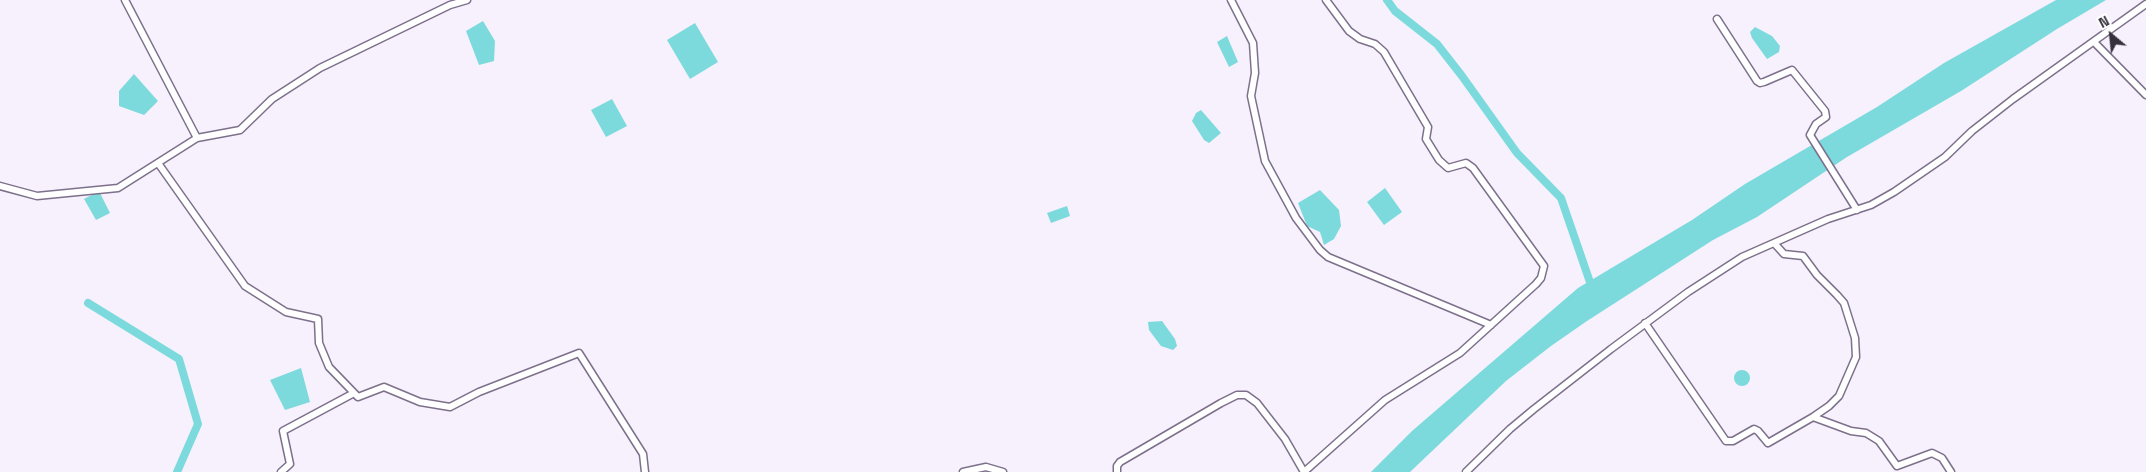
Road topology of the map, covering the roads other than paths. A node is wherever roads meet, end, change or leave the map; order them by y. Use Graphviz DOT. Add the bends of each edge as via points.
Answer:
graph roads {
  1 [pos="125,0"];
  2 [pos="467,0"];
  3 [pos="1231,0"];
  4 [pos="1326,0"];
  5 [pos="2146,4"];
  6 [pos="1718,19"];
  7 [pos="2094,42"];
  8 [pos="2146,95"];
  9 [pos="197,138"];
  10 [pos="158,163"];
  11 [pos="0,186"];
  12 [pos="1857,210"];
  13 [pos="1774,243"];
  14 [pos="1645,323"];
  15 [pos="1491,325"];
  16 [pos="354,392"];
  17 [pos="1813,417"];
  18 [pos="281,472"];
  19 [pos="646,472"];
  20 [pos="963,472"];
  21 [pos="1003,472"];
  22 [pos="1117,472"];
  23 [pos="1304,472"];
  24 [pos="1466,472"];
  25 [pos="1951,472"];
  1 -- 9 [label="street"];
  2 -- 9 [label="street" via="450,5 320,68 272,99 240,130"];
  3 -- 15 [label="street" via="1253,43 1255,73 1252,96 1265,161 1296,218 1320,250"];
  4 -- 15 [label="street" via="1348,31 1384,52 1428,127 1426,139 1440,160 1448,168 1466,163 1473,168 1544,266 1541,278"];
  5 -- 7 [label="street"];
  6 -- 12 [label="street" via="1760,83 1789,71 1796,72 1826,114 1810,135"];
  7 -- 8 [label="street"];
  7 -- 12 [label="street" via="1979,126 1936,164 1894,192"];
  9 -- 10 [label="street"];
  10 -- 11 [label="street" via="118,188 37,196"];
  10 -- 16 [label="street" via="245,286 286,312 318,319 319,343 329,367"];
  12 -- 13 [label="street"];
  13 -- 14 [label="street" via="1726,266"];
  13 -- 17 [label="street" via="1784,254 1803,256 1837,294 1844,304 1855,338 1856,357 1839,396"];
  14 -- 17 [label="street" via="1726,440 1733,441 1754,429 1767,444"];
  14 -- 24 [label="street" via="1534,409"];
  15 -- 23 [label="street" via="1460,353 1385,400"];
  16 -- 18 [label="street" via="283,431 290,464"];
  16 -- 19 [label="street" via="358,397 384,387 420,402 450,407 479,392 579,353 642,454"];
  17 -- 25 [label="street" via="1866,433 1880,441 1897,466 1932,454 1942,458"];
  20 -- 21 [label="street" via="986,467"];
  22 -- 23 [label="street" via="1116,466 1120,462 1221,403 1237,395 1246,395 1257,403 1280,432"];
}
